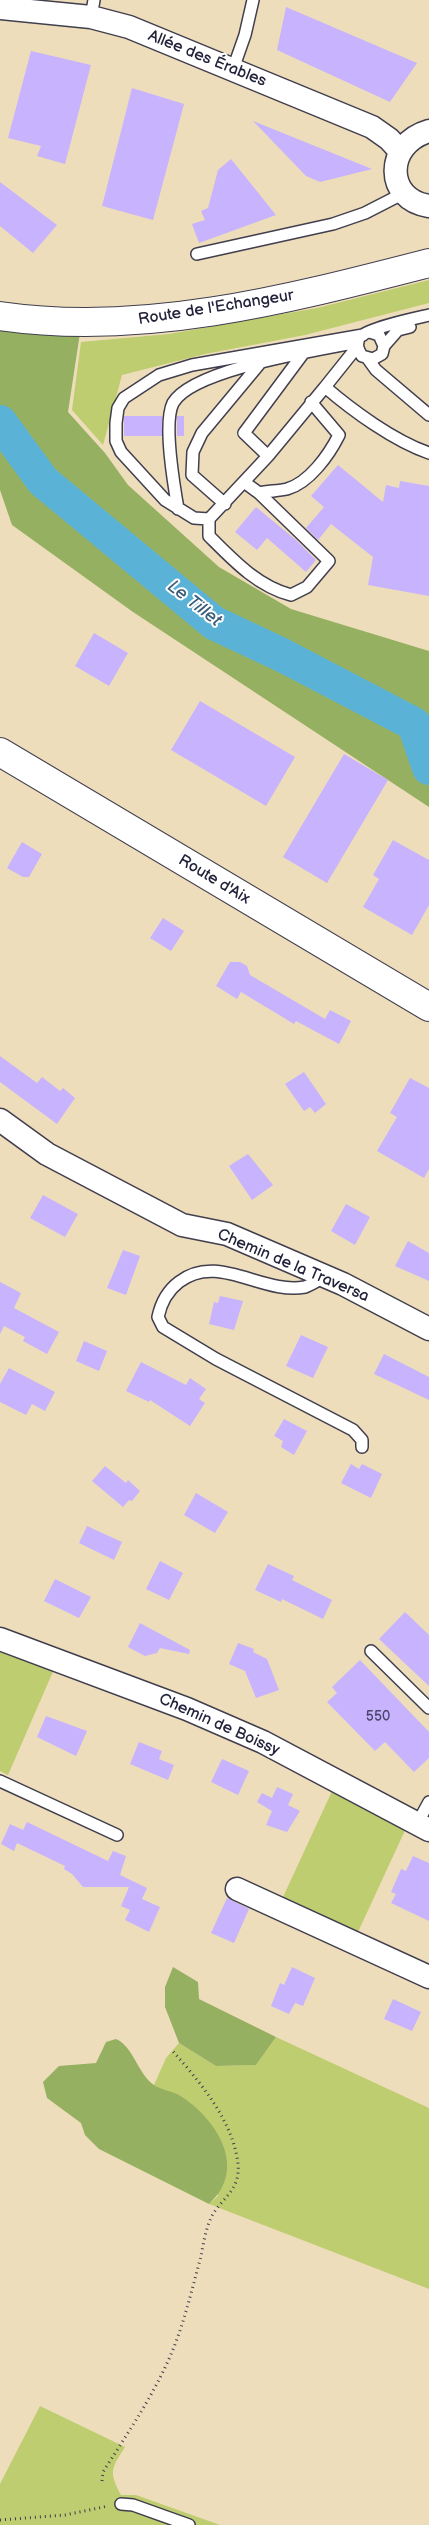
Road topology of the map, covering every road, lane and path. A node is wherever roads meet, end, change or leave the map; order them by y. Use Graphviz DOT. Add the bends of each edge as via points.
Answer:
graph roads {
  1 [pos="253,0"];
  2 [pos="0,8"];
  3 [pos="93,9"];
  4 [pos="233,69"];
  5 [pos="429,131"];
  6 [pos="400,151"];
  7 [pos="404,193"];
  8 [pos="429,206"];
  9 [pos="197,254"];
  10 [pos="429,263"];
  11 [pos="429,315"];
  12 [pos="0,316"];
  13 [pos="429,322"];
  14 [pos="363,345"];
  15 [pos="383,348"];
  16 [pos="307,349"];
  17 [pos="270,351"];
  18 [pos="260,364"];
  19 [pos="388,379"];
  20 [pos="326,387"];
  21 [pos="312,402"];
  22 [pos="429,415"];
  23 [pos="429,453"];
  24 [pos="268,456"];
  25 [pos="244,482"];
  26 [pos="259,493"];
  27 [pos="225,504"];
  28 [pos="178,509"];
  29 [pos="209,519"];
  30 [pos="0,752"];
  31 [pos="429,1007"];
  32 [pos="0,1120"];
  33 [pos="325,1276"];
  34 [pos="429,1329"];
  35 [pos="362,1447"];
  36 [pos="0,1639"];
  37 [pos="370,1651"];
  38 [pos="429,1708"];
  39 [pos="0,1781"];
  40 [pos="429,1802"];
  41 [pos="423,1827"];
  42 [pos="117,1835"];
  43 [pos="237,1889"];
  44 [pos="429,1977"];
  45 [pos="171,2048"];
  46 [pos="102,2481"];
  47 [pos="120,2504"];
  48 [pos="0,2520"];
  49 [pos="189,2525"];
  1 -- 4 [label="lane"];
  2 -- 3 [label="street, Allée des Érables"];
  3 -- 4 [label="street, Allée des Érables"];
  4 -- 6 [label="street, Allée des Érables" via="372,127"];
  5 -- 6 [label="street" via="407,141"];
  6 -- 7 [label="street" via="396,173"];
  7 -- 8 [label="street"];
  7 -- 9 [label="lane" via="365,214 333,224"];
  10 -- 12 [label="main road, Route de l'Echangeur" via="327,289 188,316 107,323 36,321"];
  11 -- 14 [label="lane"];
  13 -- 15 [label="lane" via="398,330"];
  14 -- 15 [label="lane" via="378,357"];
  14 -- 15 [label="lane" via="379,335"];
  14 -- 16 [label="lane"];
  14 -- 19 [label="lane" via="376,370"];
  14 -- 20 [label="lane"];
  15 -- 19 [label="lane"];
  16 -- 17 [label="lane"];
  16 -- 18 [label="lane"];
  16 -- 24 [label="lane" via="244,433"];
  17 -- 18 [label="lane"];
  17 -- 28 [label="lane" via="192,365 159,375 133,390 118,408 116,441 121,452 165,500"];
  18 -- 27 [label="lane" via="202,433 193,452 192,475"];
  18 -- 28 [label="lane" via="199,382 184,390 172,404 169,438"];
  19 -- 22 [label="lane"];
  20 -- 21 [label="lane"];
  20 -- 23 [label="lane" via="384,430"];
  21 -- 24 [label="lane"];
  21 -- 26 [label="lane" via="339,435 334,446 298,485"];
  24 -- 25 [label="lane"];
  25 -- 26 [label="lane"];
  25 -- 27 [label="lane"];
  26 -- 29 [label="lane" via="329,561 307,587 291,595 274,591 240,567 209,536"];
  27 -- 29 [label="lane"];
  28 -- 29 [label="lane" via="194,518"];
  30 -- 31 [label="main road, Route d'Aix"];
  32 -- 33 [label="street, Chemin de la Traversa" via="47,1154 182,1225 227,1234"];
  33 -- 34 [label="street, Chemin de la Traversa"];
  33 -- 35 [label="lane" via="305,1287 281,1286 211,1270 188,1275 170,1289 158,1317 163,1327 216,1358 353,1430 362,1440"];
  36 -- 41 [label="street, Chemin de Boissy" via="187,1708 263,1742"];
  37 -- 38 [label="lane"];
  39 -- 42 [label="lane"];
  40 -- 41 [label="lane"];
  43 -- 44 [label="street"];
  45 -- 46 [label="path" via="219,2112 233,2141 238,2166 235,2184 210,2220 174,2347 150,2399 103,2472"];
  47 -- 48 [label="path" via="65,2515"];
  47 -- 49 [label="lane"];
}
